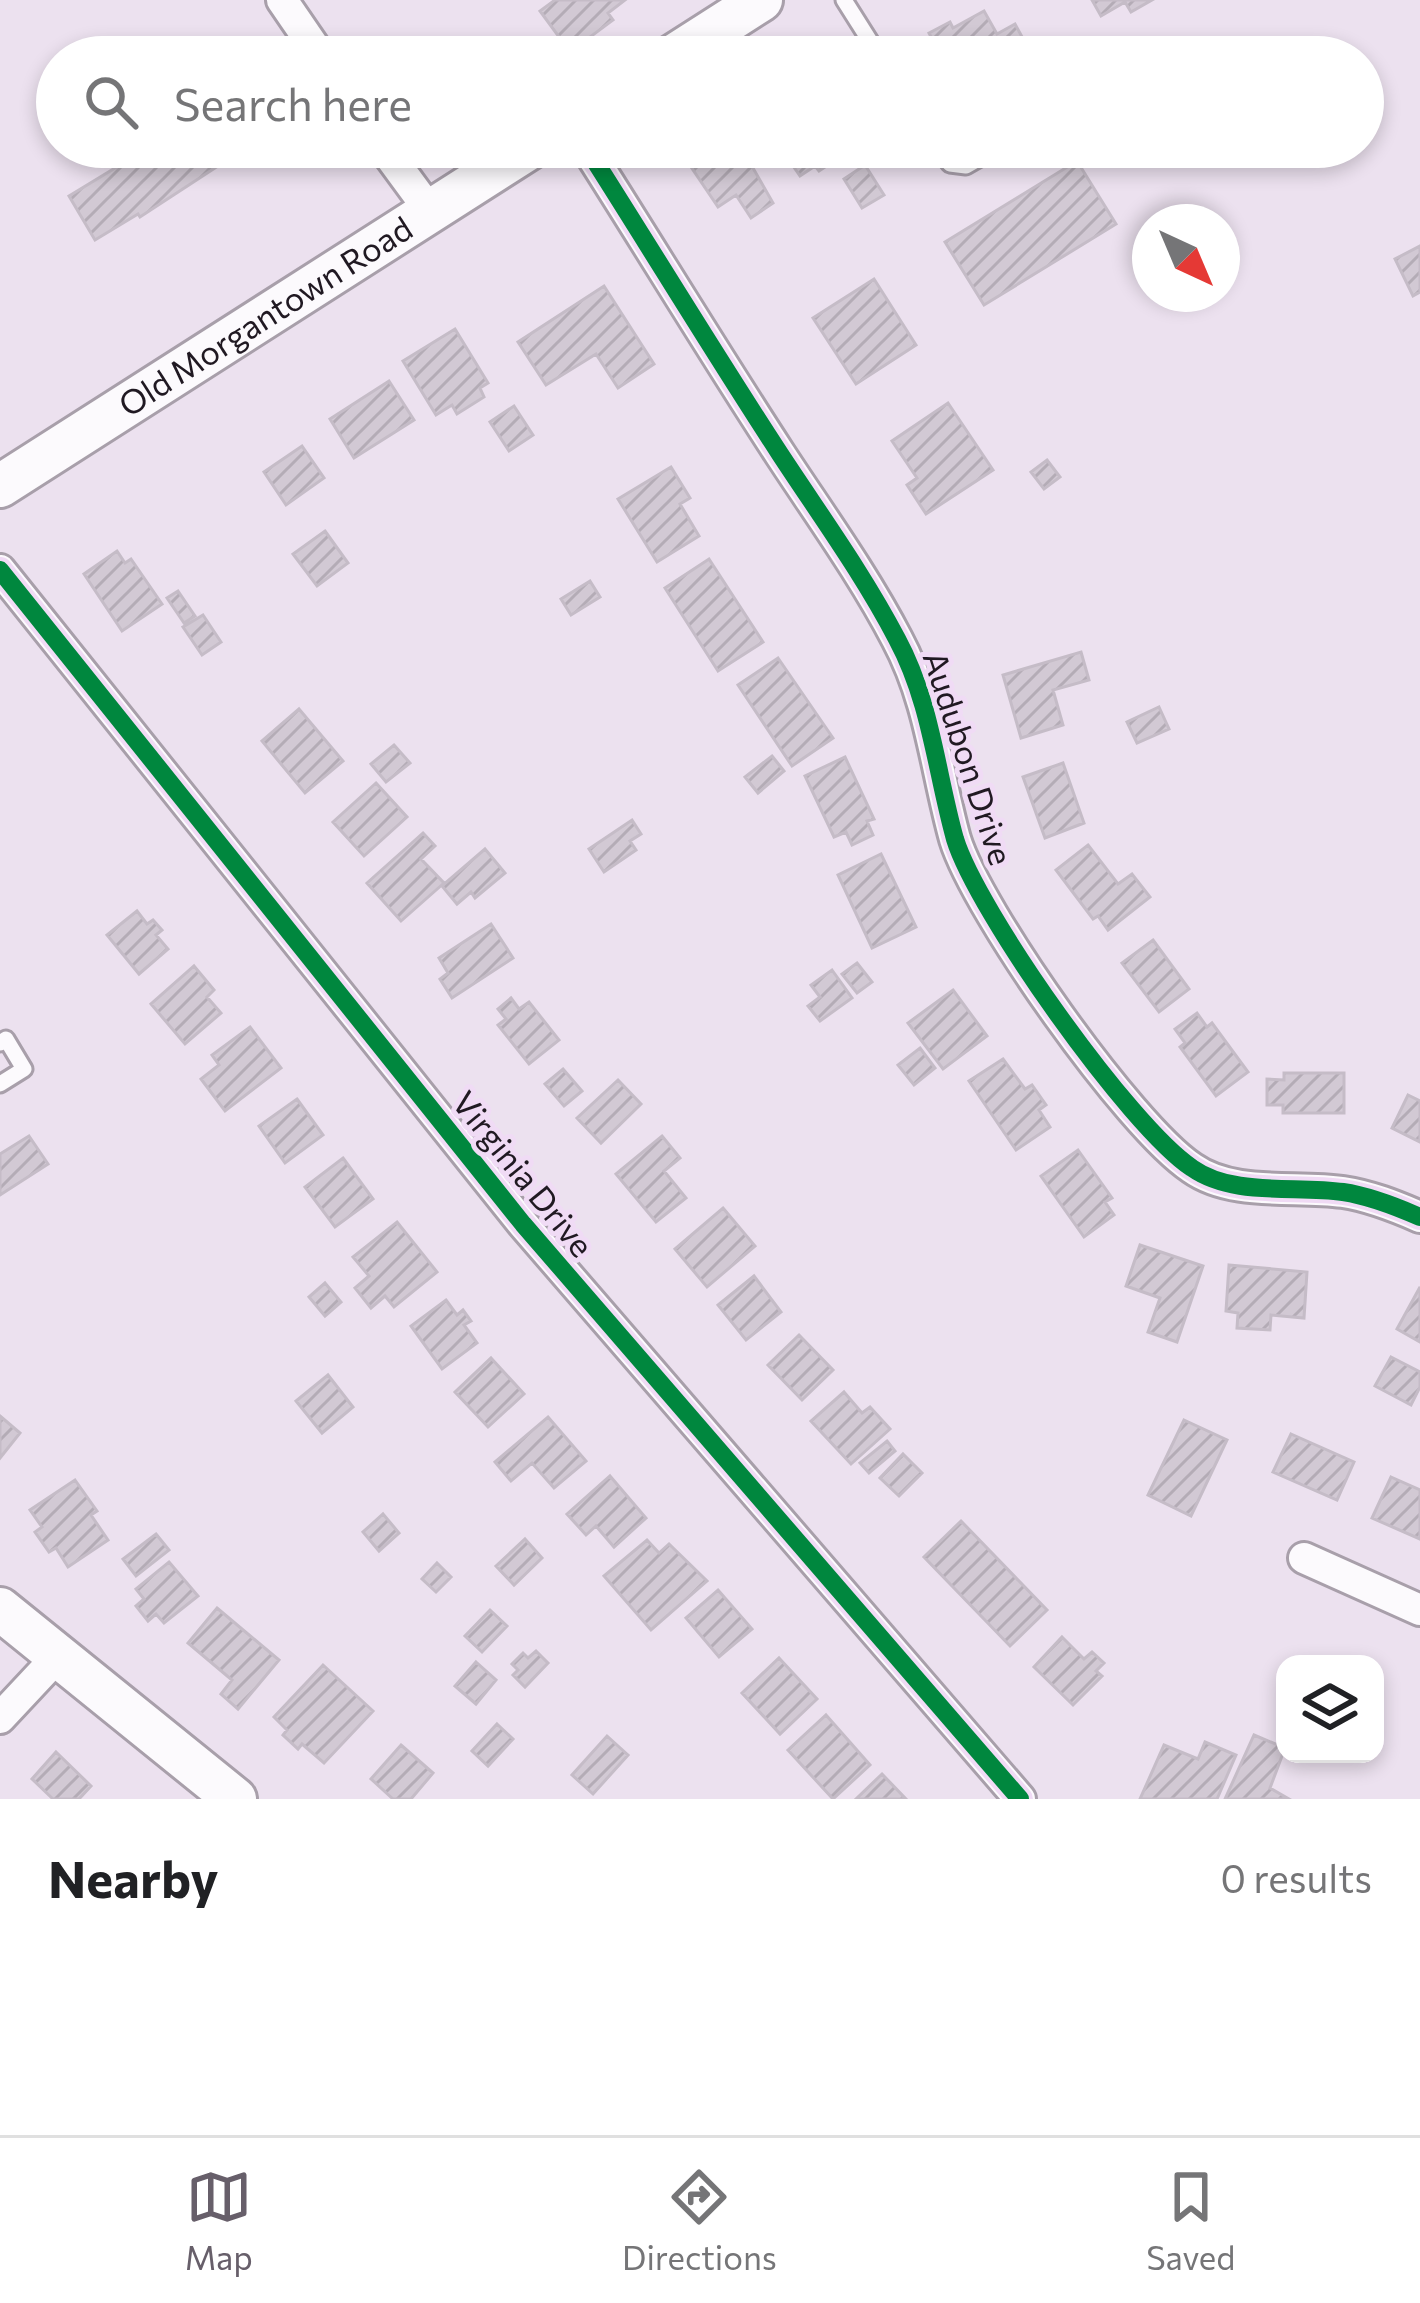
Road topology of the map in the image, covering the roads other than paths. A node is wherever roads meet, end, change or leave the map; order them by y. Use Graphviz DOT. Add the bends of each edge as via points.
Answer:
graph roads {
  1 [pos="282,0"];
  2 [pos="761,0"];
  3 [pos="844,0"];
  4 [pos="307,36"];
  5 [pos="704,36"];
  6 [pos="867,36"];
  7 [pos="398,168"];
  8 [pos="498,168"];
  9 [pos="599,168"];
  10 [pos="430,211"];
  11 [pos="0,487"];
  12 [pos="0,570"];
  13 [pos="0,1043"];
  14 [pos="0,1084"];
  15 [pos="1420,1217"];
  16 [pos="1304,1558"];
  17 [pos="0,1610"];
  18 [pos="1420,1610"];
  19 [pos="58,1656"];
  20 [pos="0,1718"];
  21 [pos="235,1799"];
  22 [pos="1020,1799"];
  1 -- 4 [label="street"];
  2 -- 5 [label="street"];
  3 -- 6 [label="lane"];
  7 -- 10 [label="street"];
  8 -- 10 [label="street, Old Morgantown Road"];
  9 -- 15 [label="street, Audubon Drive" via="883,613 925,704 969,874 1130,1110 1178,1159 1214,1179 1341,1191"];
  10 -- 11 [label="street, Old Morgantown Road"];
  12 -- 22 [label="street, Virginia Drive" via="523,1223"];
  13 -- 14 [label="lane" via="6,1040 24,1069"];
  16 -- 18 [label="street"];
  17 -- 19 [label="street"];
  19 -- 20 [label="street"];
  19 -- 21 [label="street"];
}
